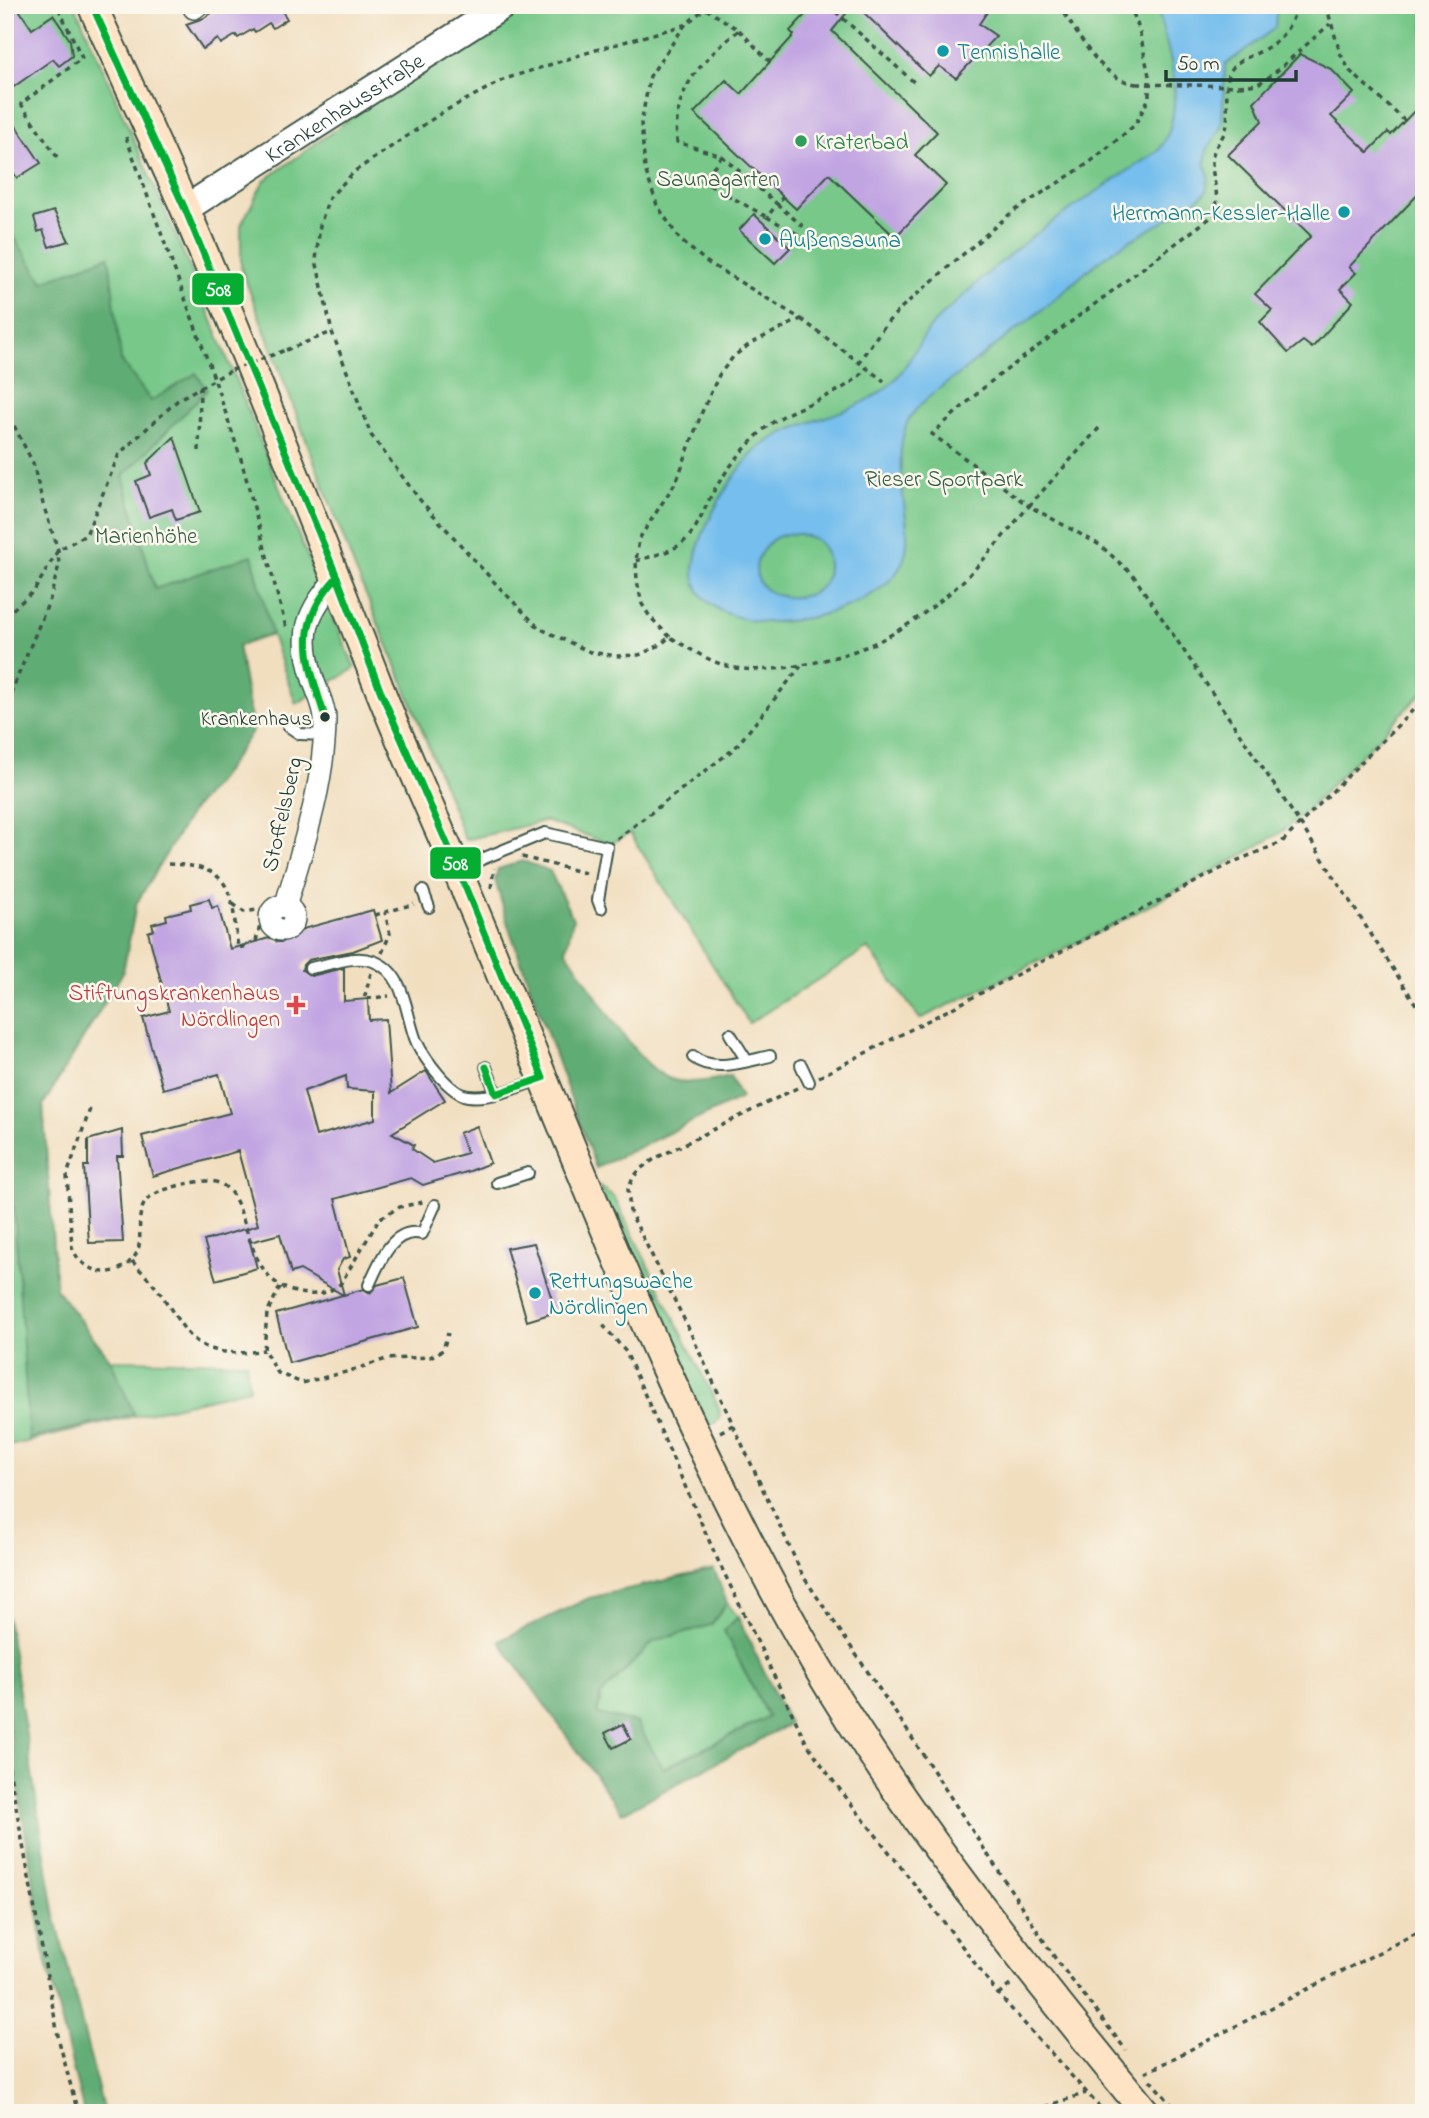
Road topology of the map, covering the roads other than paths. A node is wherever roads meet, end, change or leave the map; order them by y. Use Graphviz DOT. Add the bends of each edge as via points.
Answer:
graph roads {
  1 [pos="92,5"];
  2 [pos="504,5"];
  3 [pos="185,209"];
  4 [pos="337,577"];
  5 [pos="288,726"];
  6 [pos="324,735"];
  7 [pos="458,869"];
  8 [pos="601,908"];
  9 [pos="280,932"];
  10 [pos="310,968"];
  11 [pos="730,1034"];
  12 [pos="770,1056"];
  13 [pos="693,1057"];
  14 [pos="747,1061"];
  15 [pos="801,1065"];
  16 [pos="486,1067"];
  17 [pos="543,1078"];
  18 [pos="809,1082"];
  19 [pos="496,1094"];
  20 [pos="527,1173"];
  21 [pos="497,1183"];
  22 [pos="435,1205"];
  23 [pos="369,1284"];
  24 [pos="1146,2113"];
  1 -- 3 [label="main road"];
  2 -- 3 [label="street, Krankenhausstraße"];
  3 -- 4 [label="main road"];
  4 -- 6 [label="street, Stoffelsberg" via="317,601 307,624 312,677 326,717"];
  4 -- 7 [label="main road" via="380,690"];
  5 -- 6 [label="lane" via="300,734"];
  6 -- 9 [label="street, Stoffelsberg" via="320,779 274,908 292,911 293,923"];
  7 -- 8 [label="lane" via="545,833 607,847 598,900"];
  7 -- 17 [label="main road"];
  10 -- 19 [label="lane" via="357,959 374,961 395,978 417,1043 451,1088 466,1096"];
  11 -- 14 [label="lane"];
  12 -- 14 [label="lane"];
  13 -- 14 [label="lane" via="711,1065"];
  15 -- 18 [label="lane"];
  16 -- 19 [label="lane"];
  17 -- 19 [label="lane"];
  17 -- 24 [label="main road" via="600,1219 700,1441 815,1663 925,1832"];
  20 -- 21 [label="lane"];
  22 -- 23 [label="lane" via="422,1234 412,1231 398,1237"];
}
